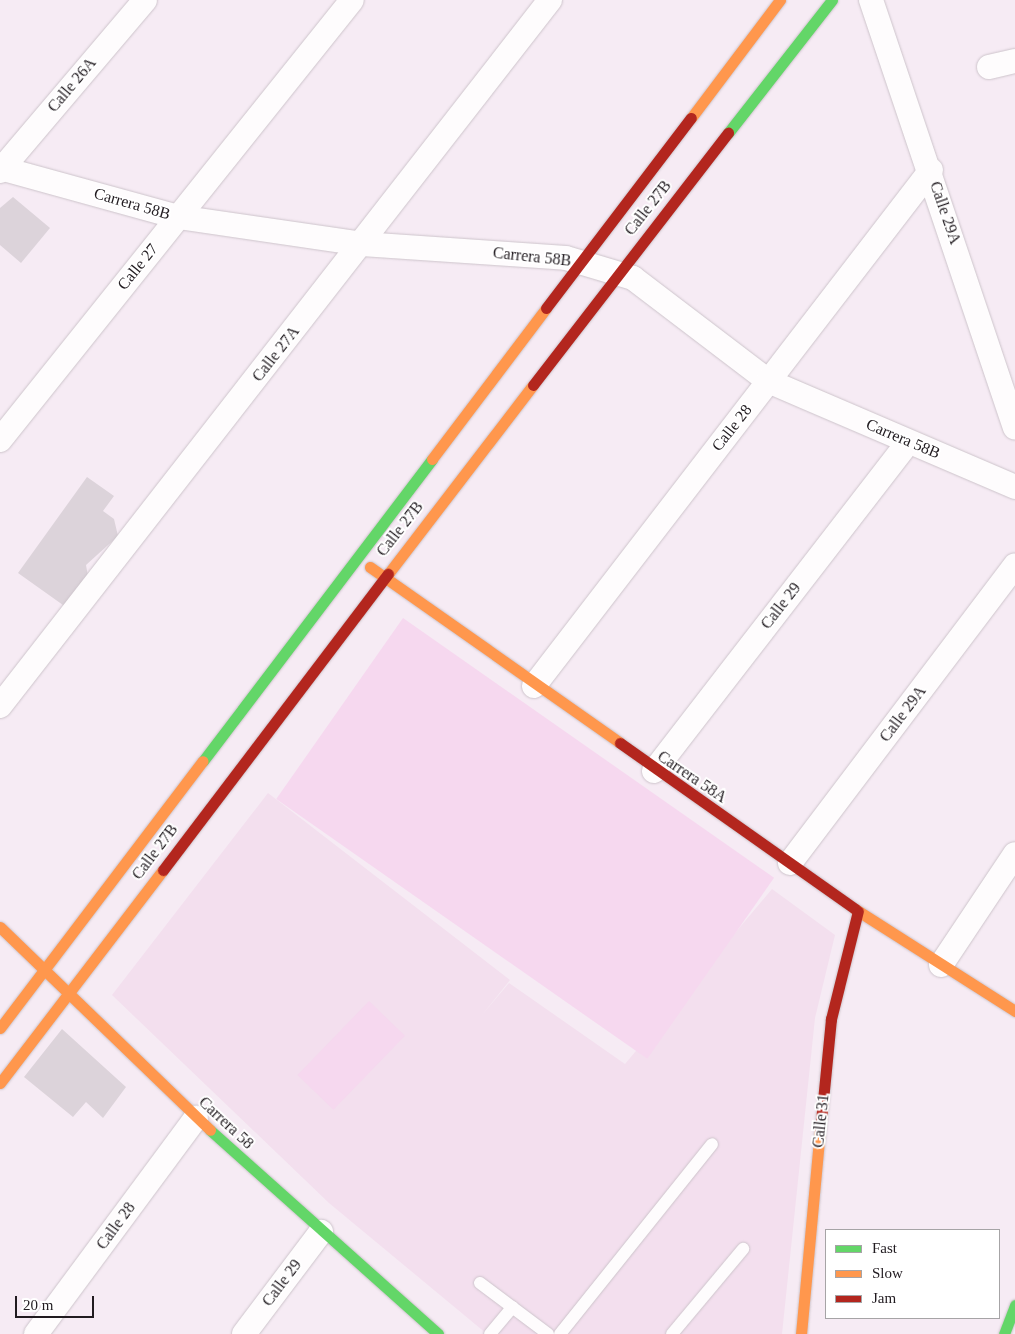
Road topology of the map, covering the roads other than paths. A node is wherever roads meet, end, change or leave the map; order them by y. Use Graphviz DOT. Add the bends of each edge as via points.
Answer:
graph roads {
  1 [pos="145,0"];
  2 [pos="352,0"];
  3 [pos="550,0"];
  4 [pos="780,0"];
  5 [pos="832,0"];
  6 [pos="871,0"];
  7 [pos="1015,60"];
  8 [pos="989,67"];
  9 [pos="1,169"];
  10 [pos="931,170"];
  11 [pos="178,217"];
  12 [pos="362,244"];
  13 [pos="584,264"];
  14 [pos="617,274"];
  15 [pos="768,381"];
  16 [pos="1015,428"];
  17 [pos="0,440"];
  18 [pos="908,442"];
  19 [pos="1015,487"];
  20 [pos="358,559"];
  21 [pos="1015,565"];
  22 [pos="384,578"];
  23 [pos="534,686"];
  24 [pos="0,706"];
  25 [pos="654,771"];
  26 [pos="1015,854"];
  27 [pos="790,864"];
  28 [pos="858,911"];
  29 [pos="0,927"];
  30 [pos="941,966"];
  31 [pos="45,970"];
  32 [pos="68,994"];
  33 [pos="1015,1011"];
  34 [pos="0,1028"];
  35 [pos="0,1083"];
  36 [pos="196,1118"];
  37 [pos="712,1144"];
  38 [pos="321,1232"];
  39 [pos="743,1249"];
  40 [pos="480,1283"];
  41 [pos="1015,1305"];
  42 [pos="513,1307"];
  43 [pos="36,1334"];
  44 [pos="244,1334"];
  45 [pos="438,1334"];
  46 [pos="490,1334"];
  47 [pos="548,1334"];
  48 [pos="560,1334"];
  49 [pos="672,1334"];
  50 [pos="801,1334"];
  51 [pos="1004,1334"];
  1 -- 9 [label="street, Calle 26A"];
  2 -- 11 [label="street, Calle 27"];
  3 -- 12 [label="street, Calle 27A"];
  4 -- 13 [label="main road, Calle 27B"];
  5 -- 14 [label="main road, Calle 27B"];
  6 -- 10 [label="street, Calle 29A"];
  7 -- 8 [label="street"];
  9 -- 11 [label="street, Carrera 58B"];
  10 -- 15 [label="street, Calle 28"];
  10 -- 16 [label="street, Calle 29A"];
  11 -- 12 [label="street, Carrera 58B"];
  11 -- 17 [label="street, Calle 27"];
  12 -- 13 [label="street, Carrera 58B"];
  12 -- 24 [label="street, Calle 27A"];
  13 -- 14 [label="street, Carrera 58B"];
  13 -- 20 [label="main road, Calle 27B"];
  14 -- 15 [label="street, Carrera 58B" via="633,278"];
  14 -- 22 [label="main road, Calle 27B"];
  15 -- 18 [label="street, Carrera 58B"];
  15 -- 23 [label="street, Calle 28"];
  18 -- 19 [label="street, Carrera 58B"];
  18 -- 25 [label="street, Calle 29"];
  20 -- 22 [label="main road, Carrera 58A"];
  20 -- 31 [label="main road, Calle 27B"];
  21 -- 27 [label="street, Calle 29A"];
  22 -- 23 [label="main road, Carrera 58A"];
  22 -- 32 [label="main road, Calle 27B"];
  23 -- 25 [label="main road, Carrera 58A"];
  25 -- 27 [label="main road, Carrera 58A"];
  26 -- 30 [label="street"];
  27 -- 28 [label="main road, Carrera 58A"];
  28 -- 30 [label="main road, Carrera 58A"];
  28 -- 50 [label="main road, Calle 31" via="831,1019"];
  29 -- 31 [label="main road, Carrera 58"];
  30 -- 33 [label="main road, Carrera 58A"];
  31 -- 32 [label="main road, Carrera 58"];
  31 -- 34 [label="main road, Calle 27B"];
  32 -- 35 [label="main road, Calle 27B"];
  32 -- 36 [label="main road, Carrera 58"];
  36 -- 38 [label="main road, Carrera 58"];
  36 -- 43 [label="street, Calle 28"];
  37 -- 48 [label="lane"];
  38 -- 44 [label="street, Calle 29"];
  38 -- 45 [label="main road, Carrera 58"];
  39 -- 49 [label="lane"];
  40 -- 42 [label="lane"];
  41 -- 51 [label="main road"];
  42 -- 46 [label="lane"];
  42 -- 47 [label="lane"];
}
